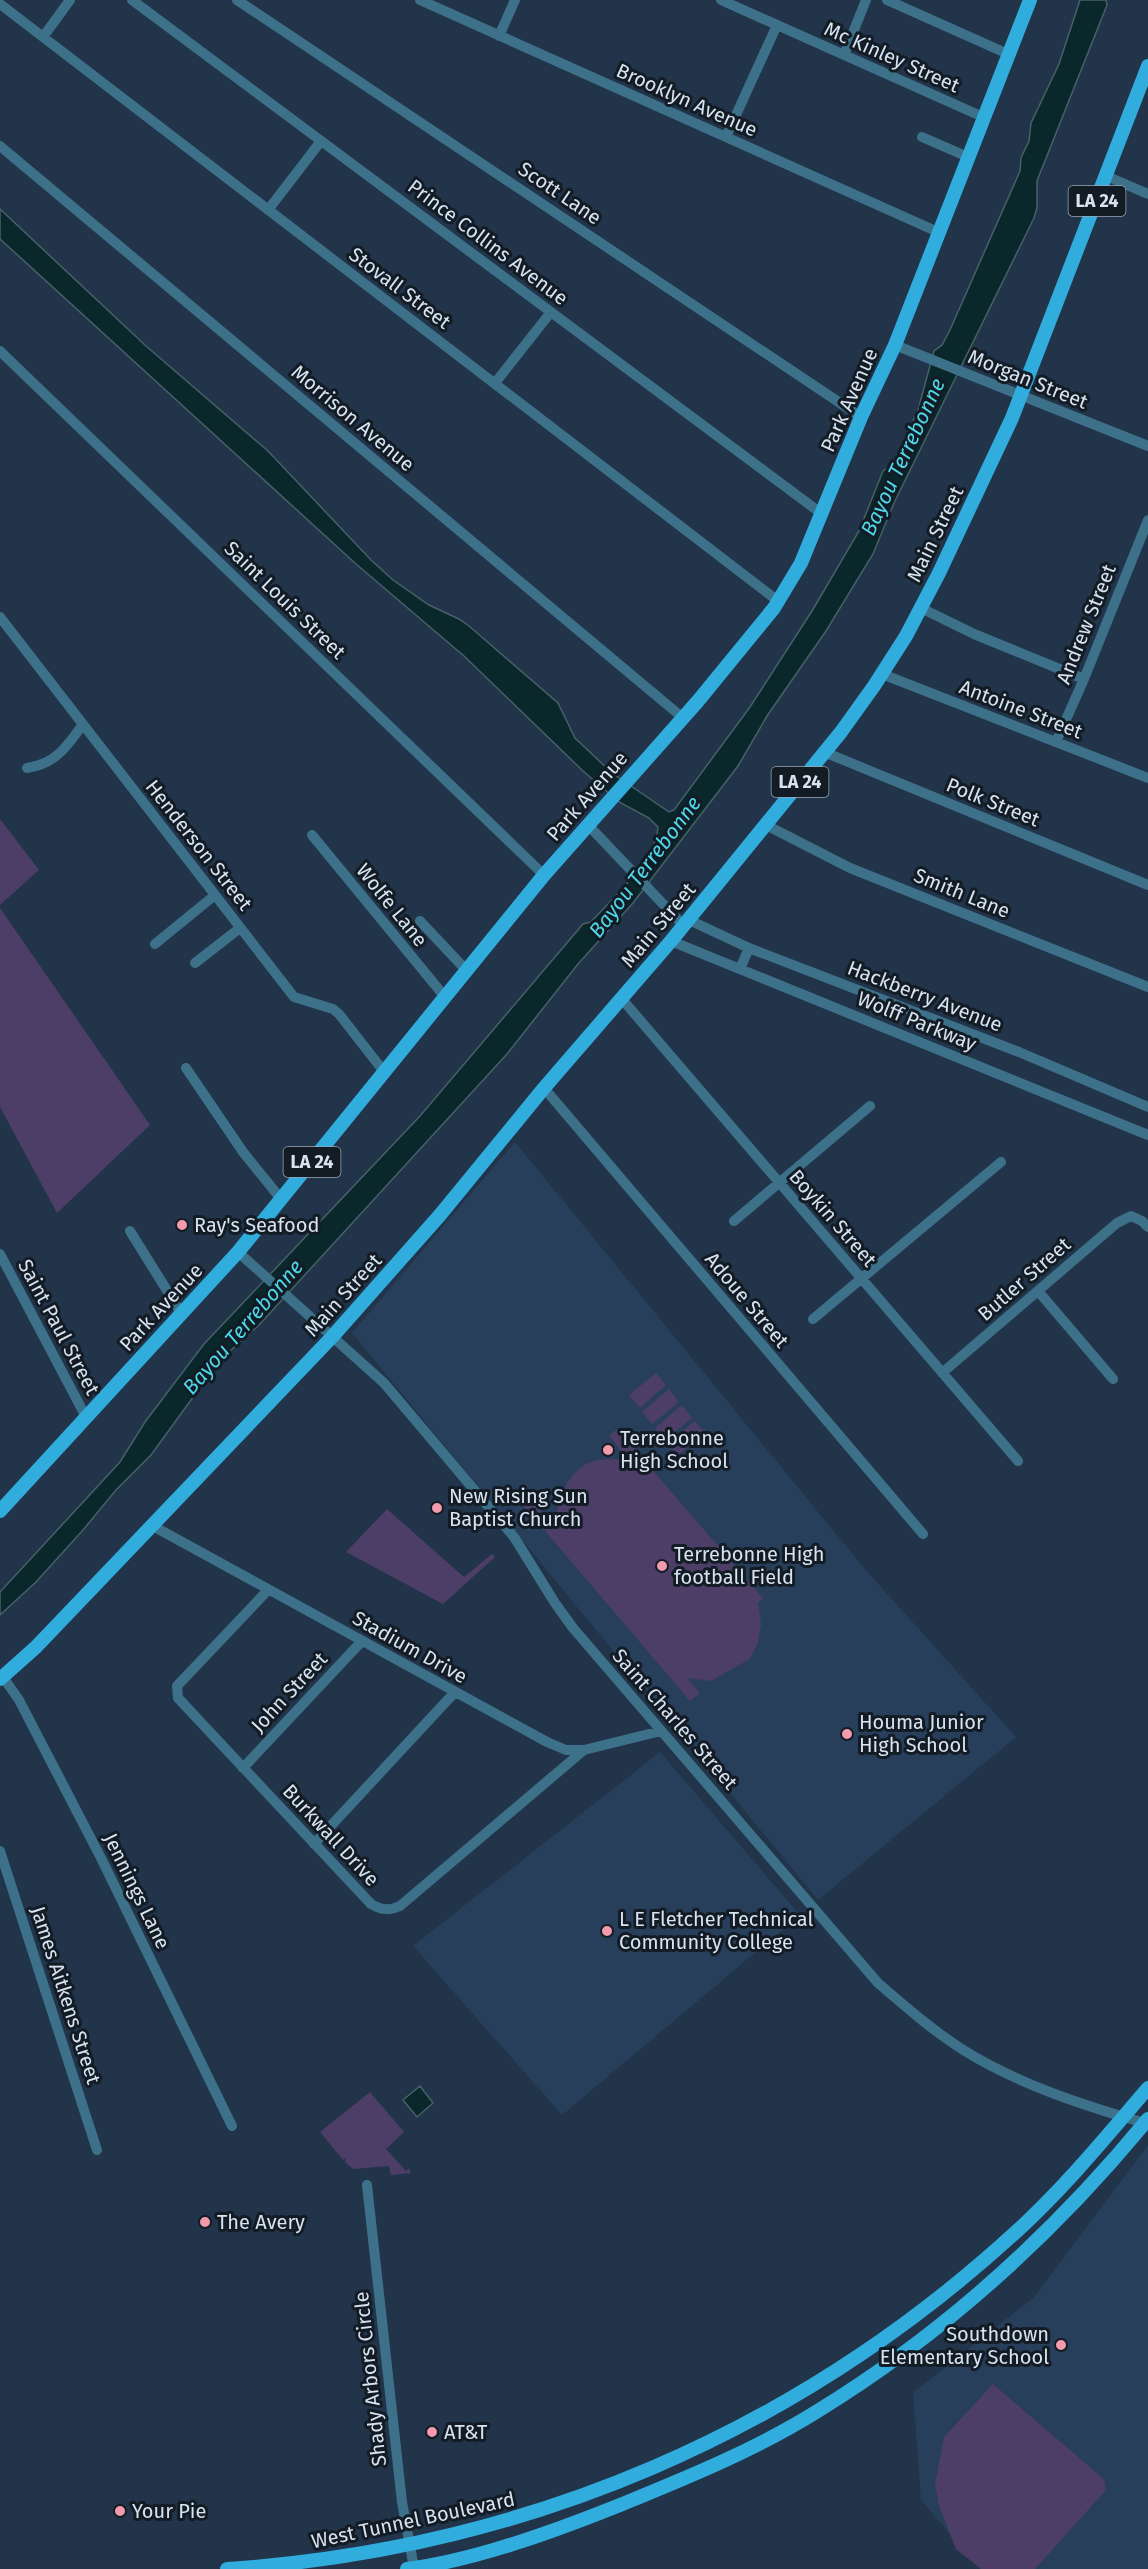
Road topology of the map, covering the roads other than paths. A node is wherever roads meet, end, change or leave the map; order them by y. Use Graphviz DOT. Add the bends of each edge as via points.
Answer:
graph roads {
  1 [pos="70,0"];
  2 [pos="132,0"];
  3 [pos="237,0"];
  4 [pos="420,0"];
  5 [pos="515,0"];
  6 [pos="721,0"];
  7 [pos="866,0"];
  8 [pos="887,0"];
  9 [pos="1030,0"];
  10 [pos="0,4"];
  11 [pos="777,25"];
  12 [pos="500,36"];
  13 [pos="43,37"];
  14 [pos="1008,54"];
  15 [pos="844,55"];
  16 [pos="1148,66"];
  17 [pos="1144,92"];
  18 [pos="983,117"];
  19 [pos="726,137"];
  20 [pos="922,137"];
  21 [pos="321,141"];
  22 [pos="0,146"];
  23 [pos="968,157"];
  24 [pos="1106,176"];
  25 [pos="1148,194"];
  26 [pos="268,210"];
  27 [pos="938,232"];
  28 [pos="551,312"];
  29 [pos="895,345"];
  30 [pos="0,351"];
  31 [pos="495,384"];
  32 [pos="1022,396"];
  33 [pos="861,417"];
  34 [pos="1148,446"];
  35 [pos="822,514"];
  36 [pos="1148,520"];
  37 [pos="778,601"];
  38 [pos="921,608"];
  39 [pos="0,617"];
  40 [pos="882,674"];
  41 [pos="1084,680"];
  42 [pos="683,718"];
  43 [pos="83,724"];
  44 [pos="1056,742"];
  45 [pos="824,752"];
  46 [pos="27,768"];
  47 [pos="1148,778"];
  48 [pos="766,825"];
  49 [pos="589,826"];
  50 [pos="312,835"];
  51 [pos="544,875"];
  52 [pos="1148,885"];
  53 [pos="214,895"];
  54 [pos="420,921"];
  55 [pos="687,923"];
  56 [pos="240,928"];
  57 [pos="671,941"];
  58 [pos="155,944"];
  59 [pos="749,948"];
  60 [pos="195,963"];
  61 [pos="740,969"];
  62 [pos="467,971"];
  63 [pos="1148,987"];
  64 [pos="445,997"];
  65 [pos="621,998"];
  66 [pos="186,1068"];
  67 [pos="385,1073"];
  68 [pos="544,1088"];
  69 [pos="870,1106"];
  70 [pos="1148,1107"];
  71 [pos="1148,1135"];
  72 [pos="1001,1162"];
  73 [pos="780,1183"];
  74 [pos="281,1199"];
  75 [pos="734,1221"];
  76 [pos="1148,1227"];
  77 [pos="130,1231"];
  78 [pos="238,1252"];
  79 [pos="0,1254"];
  80 [pos="861,1278"];
  81 [pos="1038,1291"];
  82 [pos="181,1313"];
  83 [pos="813,1319"];
  84 [pos="332,1337"];
  85 [pos="942,1373"];
  86 [pos="1113,1379"];
  87 [pos="87,1416"];
  88 [pos="1018,1461"];
  89 [pos="0,1511"];
  90 [pos="153,1526"];
  91 [pos="923,1534"];
  92 [pos="268,1590"];
  93 [pos="362,1641"];
  94 [pos="1,1678"];
  95 [pos="455,1692"];
  96 [pos="661,1731"];
  97 [pos="584,1750"];
  98 [pos="243,1768"];
  99 [pos="314,1844"];
  100 [pos="0,1851"];
  101 [pos="1148,2088"];
  102 [pos="1124,2117"];
  103 [pos="1147,2122"];
  104 [pos="231,2126"];
  105 [pos="97,2150"];
  106 [pos="366,2185"];
  107 [pos="409,2545"];
  108 [pos="305,2566"];
  109 [pos="227,2569"];
  110 [pos="410,2569"];
  1 -- 13 [label="street"];
  2 -- 21 [label="street, Prince Collins Avenue"];
  3 -- 33 [label="street, Scott Lane"];
  4 -- 12 [label="street, Brooklyn Avenue"];
  5 -- 12 [label="street"];
  6 -- 11 [label="street, Mc Kinley Street"];
  7 -- 15 [label="street"];
  8 -- 14 [label="street"];
  9 -- 14 [label="main road, Park Avenue / LA 24"];
  10 -- 13 [label="street, Stovall Street"];
  11 -- 15 [label="street, Mc Kinley Street"];
  11 -- 19 [label="street"];
  12 -- 19 [label="street, Brooklyn Avenue"];
  13 -- 26 [label="street, Stovall Street"];
  14 -- 18 [label="main road, Park Avenue / LA 24"];
  15 -- 18 [label="street, Mc Kinley Street"];
  16 -- 17 [label="main road, Main Street / LA 24"];
  17 -- 24 [label="main road, Main Street / LA 24"];
  18 -- 23 [label="main road, Park Avenue / LA 24"];
  19 -- 27 [label="street, Brooklyn Avenue"];
  20 -- 23 [label="street"];
  21 -- 26 [label="street"];
  21 -- 28 [label="street, Prince Collins Avenue"];
  22 -- 42 [label="street, Morrison Avenue"];
  23 -- 27 [label="main road, Park Avenue / LA 24"];
  24 -- 25 [label="street"];
  24 -- 32 [label="main road, Main Street / LA 24"];
  26 -- 31 [label="street, Stovall Street"];
  27 -- 29 [label="main road, Park Avenue / LA 24"];
  28 -- 31 [label="street"];
  28 -- 35 [label="street, Prince Collins Avenue"];
  29 -- 32 [label="street, Morgan Street"];
  29 -- 33 [label="main road, Park Avenue / LA 24"];
  30 -- 51 [label="street, Saint Louis Street"];
  31 -- 37 [label="street, Stovall Street"];
  32 -- 34 [label="street, Morgan Street"];
  32 -- 38 [label="main road, Main Street / LA 24"];
  33 -- 35 [label="main road, Park Avenue / LA 24"];
  35 -- 37 [label="main road, Park Avenue / LA 24" via="801,563"];
  36 -- 41 [label="street, Andrew Street"];
  37 -- 42 [label="main road, Park Avenue / LA 24"];
  38 -- 40 [label="main road, Main Street / LA 24"];
  38 -- 41 [label="street"];
  39 -- 43 [label="street, Henderson Street"];
  40 -- 44 [label="street, Antoine Street"];
  40 -- 45 [label="main road, Main Street / LA 24"];
  41 -- 44 [label="street, Andrew Street"];
  42 -- 49 [label="main road, Park Avenue / LA 24"];
  43 -- 46 [label="street" via="68,746 44,766"];
  43 -- 53 [label="street, Henderson Street"];
  44 -- 47 [label="street, Antoine Street"];
  45 -- 48 [label="main road, Main Street / LA 24"];
  45 -- 52 [label="street, Polk Street"];
  48 -- 55 [label="main road, Main Street / LA 24"];
  48 -- 63 [label="street, Smith Lane" via="850,868"];
  49 -- 51 [label="main road, Park Avenue / LA 24"];
  49 -- 55 [label="street, Hackberry Avenue" via="652,894"];
  50 -- 64 [label="street, Wolfe Lane"];
  51 -- 62 [label="main road, Park Avenue / LA 24"];
  53 -- 56 [label="street, Henderson Street"];
  53 -- 58 [label="street"];
  54 -- 62 [label="street"];
  55 -- 57 [label="main road, Main Street / LA 24"];
  55 -- 59 [label="street, Hackberry Avenue"];
  56 -- 60 [label="street"];
  56 -- 67 [label="street, Henderson Street" via="294,997 339,1014"];
  57 -- 61 [label="street, Wolff Parkway"];
  57 -- 65 [label="main road, Main Street / LA 24"];
  59 -- 61 [label="street"];
  59 -- 70 [label="street, Hackberry Avenue"];
  61 -- 71 [label="street, Wolff Parkway"];
  62 -- 64 [label="main road, Park Avenue / LA 24"];
  64 -- 67 [label="main road, Park Avenue / LA 24"];
  65 -- 68 [label="main road, Main Street / LA 24"];
  65 -- 73 [label="street, Boykin Street"];
  66 -- 74 [label="street" via="243,1152"];
  67 -- 74 [label="main road, Park Avenue / LA 24"];
  68 -- 84 [label="main road, Main Street / LA 24" via="440,1215"];
  68 -- 91 [label="street, Adoue Street"];
  69 -- 73 [label="street"];
  72 -- 80 [label="street"];
  73 -- 75 [label="street"];
  73 -- 80 [label="street, Boykin Street"];
  74 -- 78 [label="main road, Park Avenue / LA 24"];
  76 -- 81 [label="street, Butler Street" via="1131,1216 1117,1223"];
  77 -- 82 [label="street"];
  78 -- 82 [label="main road, Park Avenue / LA 24"];
  78 -- 84 [label="street, Saint Charles Street"];
  79 -- 87 [label="street, Saint Paul Street"];
  80 -- 83 [label="street"];
  80 -- 85 [label="street, Boykin Street"];
  81 -- 85 [label="street, Butler Street"];
  81 -- 86 [label="street"];
  82 -- 87 [label="main road, Park Avenue / LA 24"];
  84 -- 90 [label="main road, Main Street / LA 24"];
  84 -- 96 [label="street, Saint Charles Street" via="384,1383 453,1463 514,1537 573,1628"];
  85 -- 88 [label="street, Boykin Street"];
  87 -- 89 [label="main road, Park Avenue / LA 24"];
  90 -- 92 [label="street, Stadium Drive"];
  90 -- 94 [label="main road, Main Street / LA 24"];
  92 -- 93 [label="street, Stadium Drive"];
  92 -- 98 [label="street, Burkwall Drive" via="177,1686 177,1698"];
  93 -- 95 [label="street, Stadium Drive"];
  93 -- 98 [label="street, John Street"];
  94 -- 104 [label="street, Jennings Lane" via="19,1700 101,1858"];
  95 -- 97 [label="street, Stadium Drive" via="547,1742 566,1750"];
  95 -- 99 [label="street"];
  96 -- 97 [label="street, Stadium Drive"];
  96 -- 102 [label="street, Saint Charles Street" via="878,1983 922,2021 996,2068"];
  97 -- 99 [label="street, Burkwall Drive" via="393,1909 371,1904"];
  98 -- 99 [label="street, Burkwall Drive"];
  100 -- 105 [label="street, James Aitkens Street"];
  101 -- 102 [label="main road, West Tunnel Boulevard"];
  102 -- 103 [label="street, Saint Charles Street"];
  102 -- 107 [label="main road, West Tunnel Boulevard" via="1059,2190 959,2282 896,2331 784,2404 703,2446 592,2493 506,2522"];
  103 -- 110 [label="main road" via="1036,2244 981,2293 924,2338 815,2413 725,2460 597,2514 483,2552"];
  106 -- 107 [label="street, Shady Arbors Circle"];
  107 -- 108 [label="main road, West Tunnel Boulevard"];
  107 -- 110 [label="street, Shady Arbors Circle"];
  108 -- 109 [label="main road, West Tunnel Boulevard"];
}
